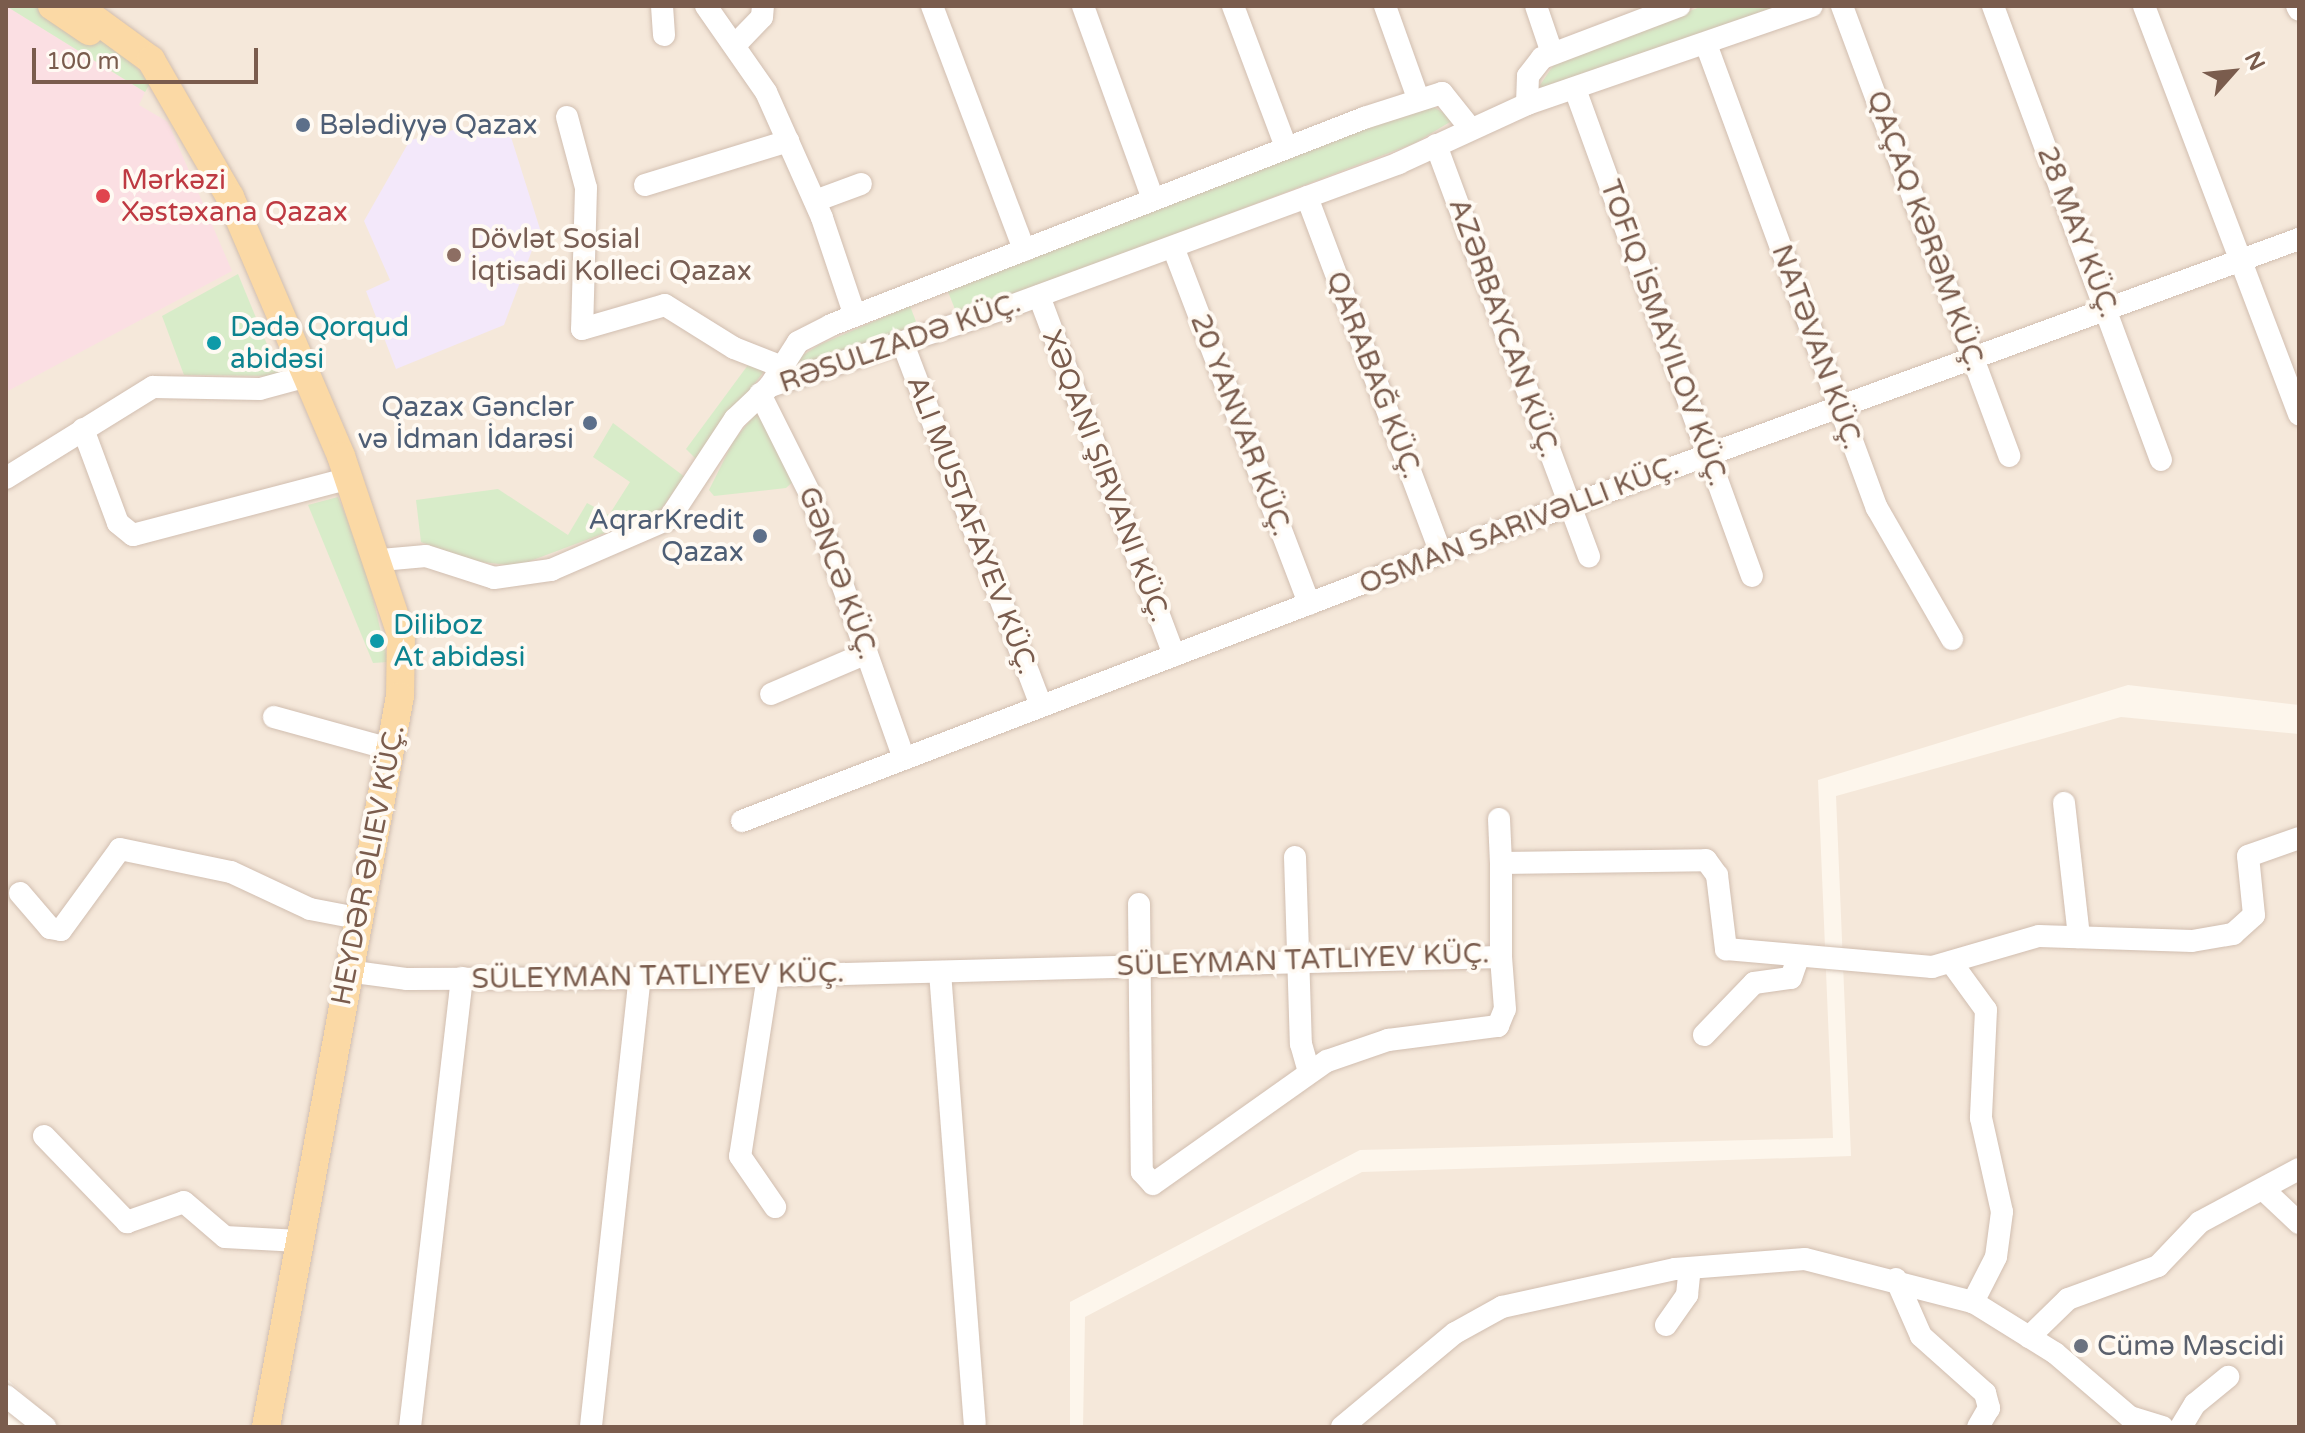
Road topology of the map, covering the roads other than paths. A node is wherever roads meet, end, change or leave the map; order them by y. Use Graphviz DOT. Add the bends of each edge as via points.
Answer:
graph roads {
  1 [pos="52,6"];
  2 [pos="77,6"];
  3 [pos="662,6"];
  4 [pos="706,6"];
  5 [pos="763,6"];
  6 [pos="932,6"];
  7 [pos="1083,6"];
  8 [pos="1233,6"];
  9 [pos="1385,6"];
  10 [pos="1536,6"];
  11 [pos="1679,6"];
  12 [pos="1812,6"];
  13 [pos="1842,6"];
  14 [pos="1993,6"];
  15 [pos="2144,6"];
  16 [pos="664,35"];
  17 [pos="736,44"];
  18 [pos="1706,44"];
  19 [pos="1552,53"];
  20 [pos="1575,89"];
  21 [pos="1418,98"];
  22 [pos="1527,104"];
  23 [pos="567,117"];
  24 [pos="1470,128"];
  25 [pos="788,141"];
  26 [pos="1436,145"];
  27 [pos="1286,147"];
  28 [pos="861,184"];
  29 [pos="645,185"];
  30 [pos="1307,197"];
  31 [pos="1153,199"];
  32 [pos="815,201"];
  33 [pos="2299,239"];
  34 [pos="1173,247"];
  35 [pos="1024,250"];
  36 [pos="2239,260"];
  37 [pos="1039,296"];
  38 [pos="2107,308"];
  39 [pos="855,316"];
  40 [pos="281,321"];
  41 [pos="903,344"];
  42 [pos="1973,357"];
  43 [pos="304,377"];
  44 [pos="770,382"];
  45 [pos="1837,407"];
  46 [pos="2299,415"];
  47 [pos="83,429"];
  48 [pos="1708,455"];
  49 [pos="2009,456"];
  50 [pos="2161,460"];
  51 [pos="6,478"];
  52 [pos="350,478"];
  53 [pos="1570,505"];
  54 [pos="1441,553"];
  55 [pos="1589,556"];
  56 [pos="381,560"];
  57 [pos="1752,576"];
  58 [pos="1309,604"];
  59 [pos="1952,639"];
  60 [pos="867,653"];
  61 [pos="1174,655"];
  62 [pos="771,694"];
  63 [pos="1041,706"];
  64 [pos="274,717"];
  65 [pos="390,749"];
  66 [pos="904,759"];
  67 [pos="2064,803"];
  68 [pos="1499,819"];
  69 [pos="742,821"];
  70 [pos="2299,838"];
  71 [pos="1295,857"];
  72 [pos="1501,863"];
  73 [pos="20,893"];
  74 [pos="1139,904"];
  75 [pos="357,918"];
  76 [pos="2079,937"];
  77 [pos="1501,957"];
  78 [pos="1798,958"];
  79 [pos="1951,962"];
  80 [pos="1298,963"];
  81 [pos="1141,967"];
  82 [pos="347,971"];
  83 [pos="940,972"];
  84 [pos="768,976"];
  85 [pos="462,978"];
  86 [pos="640,978"];
  87 [pos="1704,1035"];
  88 [pos="1309,1072"];
  89 [pos="44,1136"];
  90 [pos="2299,1169"];
  91 [pos="2264,1190"];
  92 [pos="775,1207"];
  93 [pos="2296,1215"];
  94 [pos="299,1241"];
  95 [pos="1690,1268"];
  96 [pos="1896,1279"];
  97 [pos="1973,1302"];
  98 [pos="1666,1325"];
  99 [pos="2029,1337"];
  100 [pos="2228,1377"];
  101 [pos="6,1396"];
  102 [pos="975,1423"];
  103 [pos="591,1426"];
  104 [pos="45,1427"];
  105 [pos="266,1427"];
  106 [pos="410,1427"];
  107 [pos="1342,1427"];
  108 [pos="1978,1427"];
  109 [pos="2162,1427"];
  110 [pos="2181,1427"];
  1 -- 40 [label="main road" via="116,51 160,95"];
  2 -- 40 [label="main road" via="131,42 167,83 257,250"];
  3 -- 16 [label="street"];
  4 -- 17 [label="street"];
  5 -- 17 [label="street" via="762,17"];
  6 -- 35 [label="street"];
  7 -- 31 [label="street"];
  8 -- 27 [label="street"];
  9 -- 21 [label="street"];
  10 -- 19 [label="street"];
  11 -- 19 [label="street"];
  12 -- 18 [label="street"];
  13 -- 42 [label="street, QAÇAQ KƏRƏM KÜÇ."];
  14 -- 38 [label="street, 28 MAY KÜÇ."];
  15 -- 36 [label="street"];
  17 -- 25 [label="street"];
  18 -- 20 [label="street"];
  18 -- 45 [label="street, NATƏVAN KÜÇ."];
  19 -- 22 [label="street" via="1532,67"];
  20 -- 22 [label="street"];
  20 -- 48 [label="street"];
  21 -- 24 [label="street" via="1448,95"];
  21 -- 27 [label="street"];
  22 -- 24 [label="street, RƏSULZADƏ KÜÇ."];
  23 -- 44 [label="street" via="586,188 582,329 665,305 746,355"];
  24 -- 26 [label="street, RƏSULZADƏ KÜÇ."];
  25 -- 29 [label="street"];
  25 -- 32 [label="street"];
  26 -- 30 [label="street, RƏSULZADƏ KÜÇ."];
  26 -- 53 [label="street, AZƏRBAYCAN KÜÇ."];
  27 -- 31 [label="street"];
  28 -- 32 [label="street"];
  30 -- 34 [label="street, RƏSULZADƏ KÜÇ."];
  30 -- 54 [label="street, QARABAĞ KÜÇ."];
  31 -- 35 [label="street"];
  32 -- 39 [label="street"];
  33 -- 36 [label="street"];
  34 -- 37 [label="street, RƏSULZADƏ KÜÇ."];
  34 -- 58 [label="street, 20 YANVAR KÜÇ."];
  35 -- 39 [label="street"];
  36 -- 38 [label="street"];
  36 -- 46 [label="street"];
  37 -- 41 [label="street, RƏSULZADƏ KÜÇ."];
  37 -- 61 [label="street, XƏQANI ŞIRVANI KÜÇ."];
  38 -- 42 [label="street"];
  38 -- 50 [label="street, 28 MAY KÜÇ."];
  39 -- 44 [label="street" via="798,342"];
  40 -- 43 [label="main road, HEYDƏR ƏLIEV KÜÇ."];
  41 -- 44 [label="street, RƏSULZADƏ KÜÇ."];
  41 -- 63 [label="street"];
  42 -- 45 [label="street"];
  42 -- 49 [label="street, QAÇAQ KƏRƏM KÜÇ."];
  43 -- 47 [label="street" via="243,390 166,383"];
  43 -- 52 [label="main road, HEYDƏR ƏLIEV KÜÇ."];
  44 -- 56 [label="street, RƏSULZADƏ KÜÇ." via="735,419 689,499 657,526 524,577 477,576 426,556"];
  44 -- 60 [label="street, GƏNCƏ KÜÇ."];
  45 -- 48 [label="street"];
  45 -- 59 [label="street, NATƏVAN KÜÇ." via="1890,535"];
  47 -- 51 [label="street"];
  47 -- 52 [label="street" via="118,523 133,535"];
  48 -- 53 [label="street"];
  48 -- 57 [label="street"];
  52 -- 56 [label="main road, HEYDƏR ƏLIEV KÜÇ."];
  53 -- 54 [label="street"];
  53 -- 55 [label="street, AZƏRBAYCAN KÜÇ."];
  54 -- 58 [label="street"];
  56 -- 65 [label="main road, HEYDƏR ƏLIEV KÜÇ." via="403,649"];
  58 -- 61 [label="street"];
  60 -- 62 [label="street"];
  60 -- 66 [label="street, GƏNCƏ KÜÇ."];
  61 -- 63 [label="street"];
  63 -- 66 [label="street"];
  64 -- 65 [label="street"];
  65 -- 75 [label="main road, HEYDƏR ƏLIEV KÜÇ."];
  66 -- 69 [label="street"];
  67 -- 76 [label="street"];
  68 -- 72 [label="street"];
  70 -- 76 [label="street" via="2248,856 2254,915 2233,934 2192,941"];
  71 -- 80 [label="street"];
  72 -- 77 [label="street"];
  72 -- 78 [label="street" via="1706,860 1717,875 1726,949"];
  73 -- 75 [label="street" via="50,928 61,930 120,849 231,872 310,909"];
  74 -- 81 [label="street"];
  75 -- 82 [label="main road, HEYDƏR ƏLIEV KÜÇ."];
  76 -- 79 [label="street" via="2009,940"];
  77 -- 80 [label="street"];
  77 -- 88 [label="street" via="1505,1009 1498,1026 1388,1040"];
  78 -- 79 [label="street" via="1932,967"];
  78 -- 87 [label="street" via="1791,978 1754,983"];
  79 -- 97 [label="street" via="1986,1010 1981,1118 2002,1212 1996,1257"];
  80 -- 81 [label="street"];
  80 -- 88 [label="street"];
  81 -- 83 [label="street"];
  81 -- 88 [label="street" via="1145,1180 1160,1181"];
  82 -- 85 [label="street"];
  82 -- 94 [label="main road, HEYDƏR ƏLIEV KÜÇ."];
  83 -- 84 [label="street"];
  83 -- 102 [label="street"];
  84 -- 86 [label="street"];
  84 -- 92 [label="street" via="740,1156"];
  85 -- 86 [label="street"];
  85 -- 106 [label="street"];
  86 -- 103 [label="street"];
  89 -- 94 [label="street" via="127,1222 184,1202 225,1237"];
  90 -- 91 [label="street"];
  91 -- 93 [label="street"];
  91 -- 99 [label="street" via="2200,1222 2158,1266 2068,1299"];
  94 -- 105 [label="main road, HEYDƏR ƏLIEV KÜÇ."];
  95 -- 96 [label="street" via="1805,1259"];
  95 -- 98 [label="street" via="1687,1295"];
  95 -- 107 [label="street" via="1545,1293 1478,1318"];
  96 -- 97 [label="street"];
  96 -- 108 [label="street" via="1921,1336 1985,1393 1989,1408"];
  97 -- 99 [label="street"];
  99 -- 109 [label="street" via="2111,1405"];
  100 -- 110 [label="street" via="2195,1404"];
  101 -- 104 [label="street"];
}
